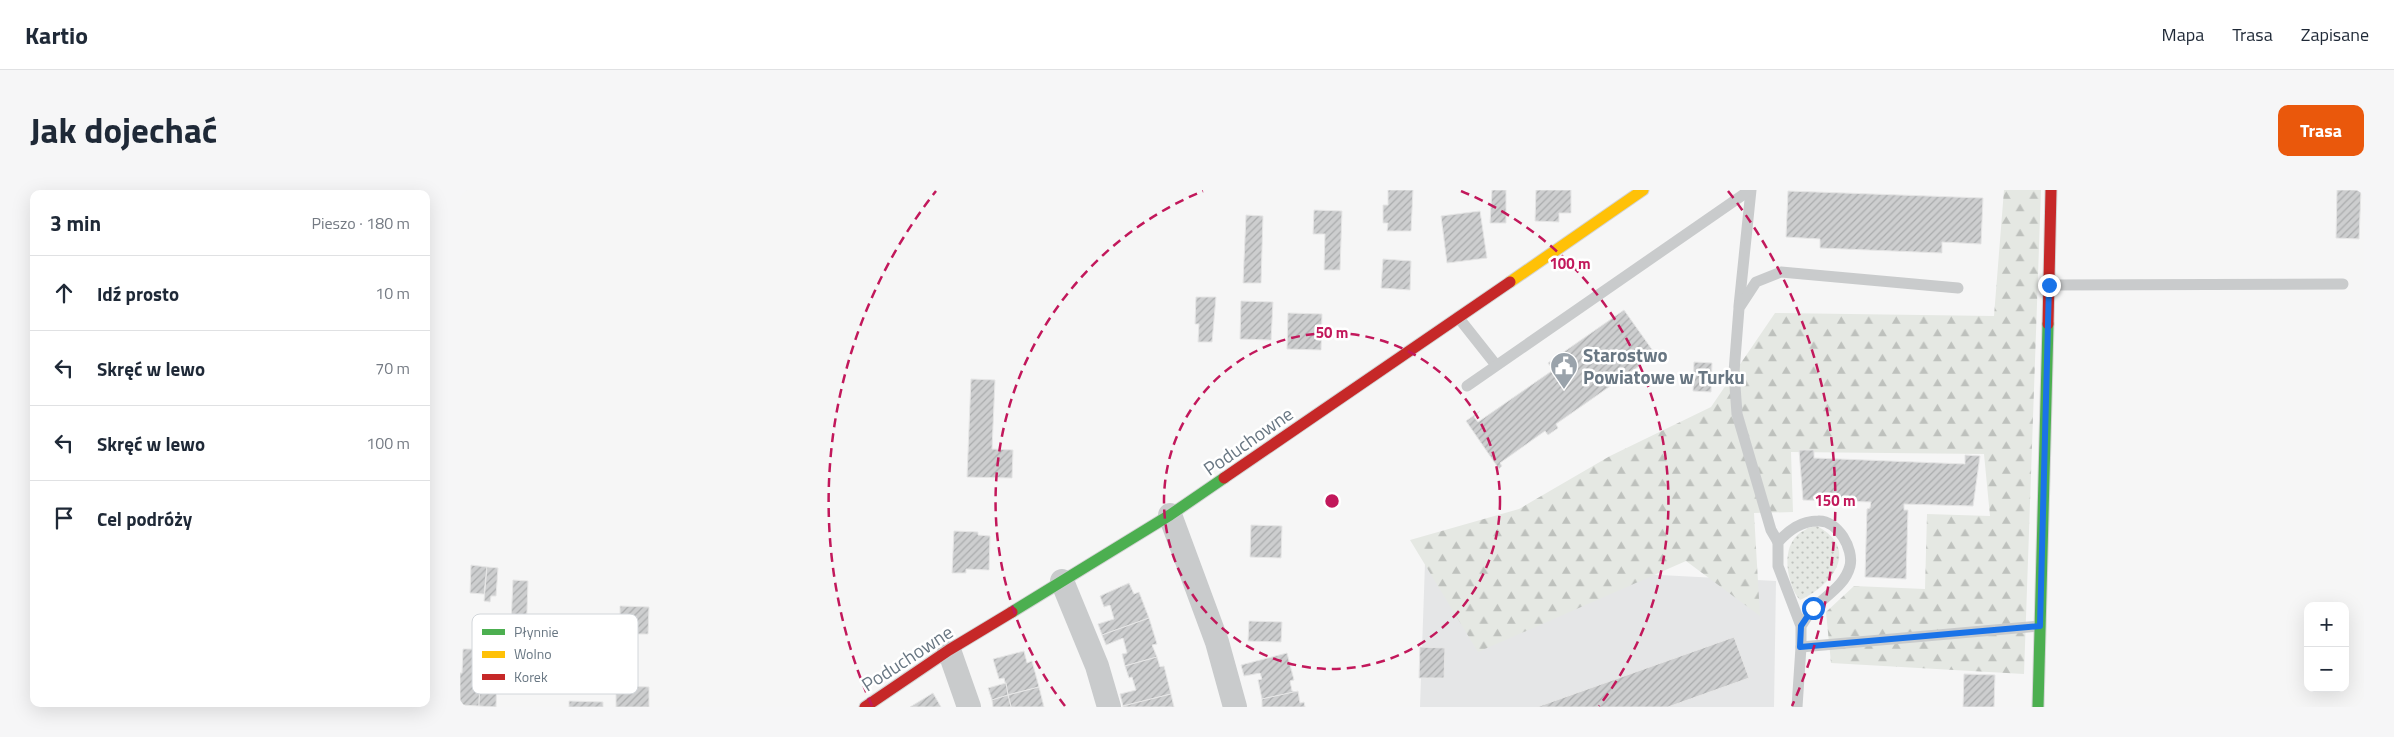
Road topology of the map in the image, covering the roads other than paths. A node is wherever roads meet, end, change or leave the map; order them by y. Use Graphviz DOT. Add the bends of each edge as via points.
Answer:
graph roads {
  1 [pos="1643,190"];
  2 [pos="1751,190"];
  3 [pos="2051,190"];
  4 [pos="2343,284"];
  5 [pos="2049,285"];
  6 [pos="1958,288"];
  7 [pos="1739,308"];
  8 [pos="1458,317"];
  9 [pos="1496,365"];
  10 [pos="1467,386"];
  11 [pos="1170,515"];
  12 [pos="1778,542"];
  13 [pos="1062,581"];
  14 [pos="1801,626"];
  15 [pos="2040,626"];
  16 [pos="1800,647"];
  17 [pos="950,650"];
  18 [pos="865,707"];
  19 [pos="969,707"];
  20 [pos="1109,707"];
  21 [pos="1235,707"];
  22 [pos="1797,707"];
  23 [pos="2038,707"];
  1 -- 8 [label="street, Poduchowne"];
  2 -- 7 [label="lane"];
  2 -- 9 [label="lane"];
  3 -- 5 [label="street"];
  4 -- 5 [label="lane"];
  5 -- 15 [label="street"];
  6 -- 7 [label="lane" via="1781,272 1756,282"];
  7 -- 12 [label="lane" via="1734,372 1737,414 1771,530"];
  8 -- 9 [label="lane"];
  8 -- 11 [label="street, Poduchowne"];
  9 -- 10 [label="lane"];
  11 -- 13 [label="street, Poduchowne"];
  11 -- 21 [label="street" via="1217,642"];
  12 -- 14 [label="lane" via="1778,566"];
  12 -- 14 [label="lane" via="1790,529 1820,520 1843,536 1849,550 1846,578 1813,608"];
  13 -- 17 [label="street, Poduchowne"];
  13 -- 20 [label="street" via="1098,666"];
  14 -- 16 [label="lane"];
  15 -- 16 [label="lane"];
  15 -- 23 [label="street"];
  16 -- 22 [label="lane"];
  17 -- 18 [label="street, Poduchowne"];
  17 -- 19 [label="street"];
}
